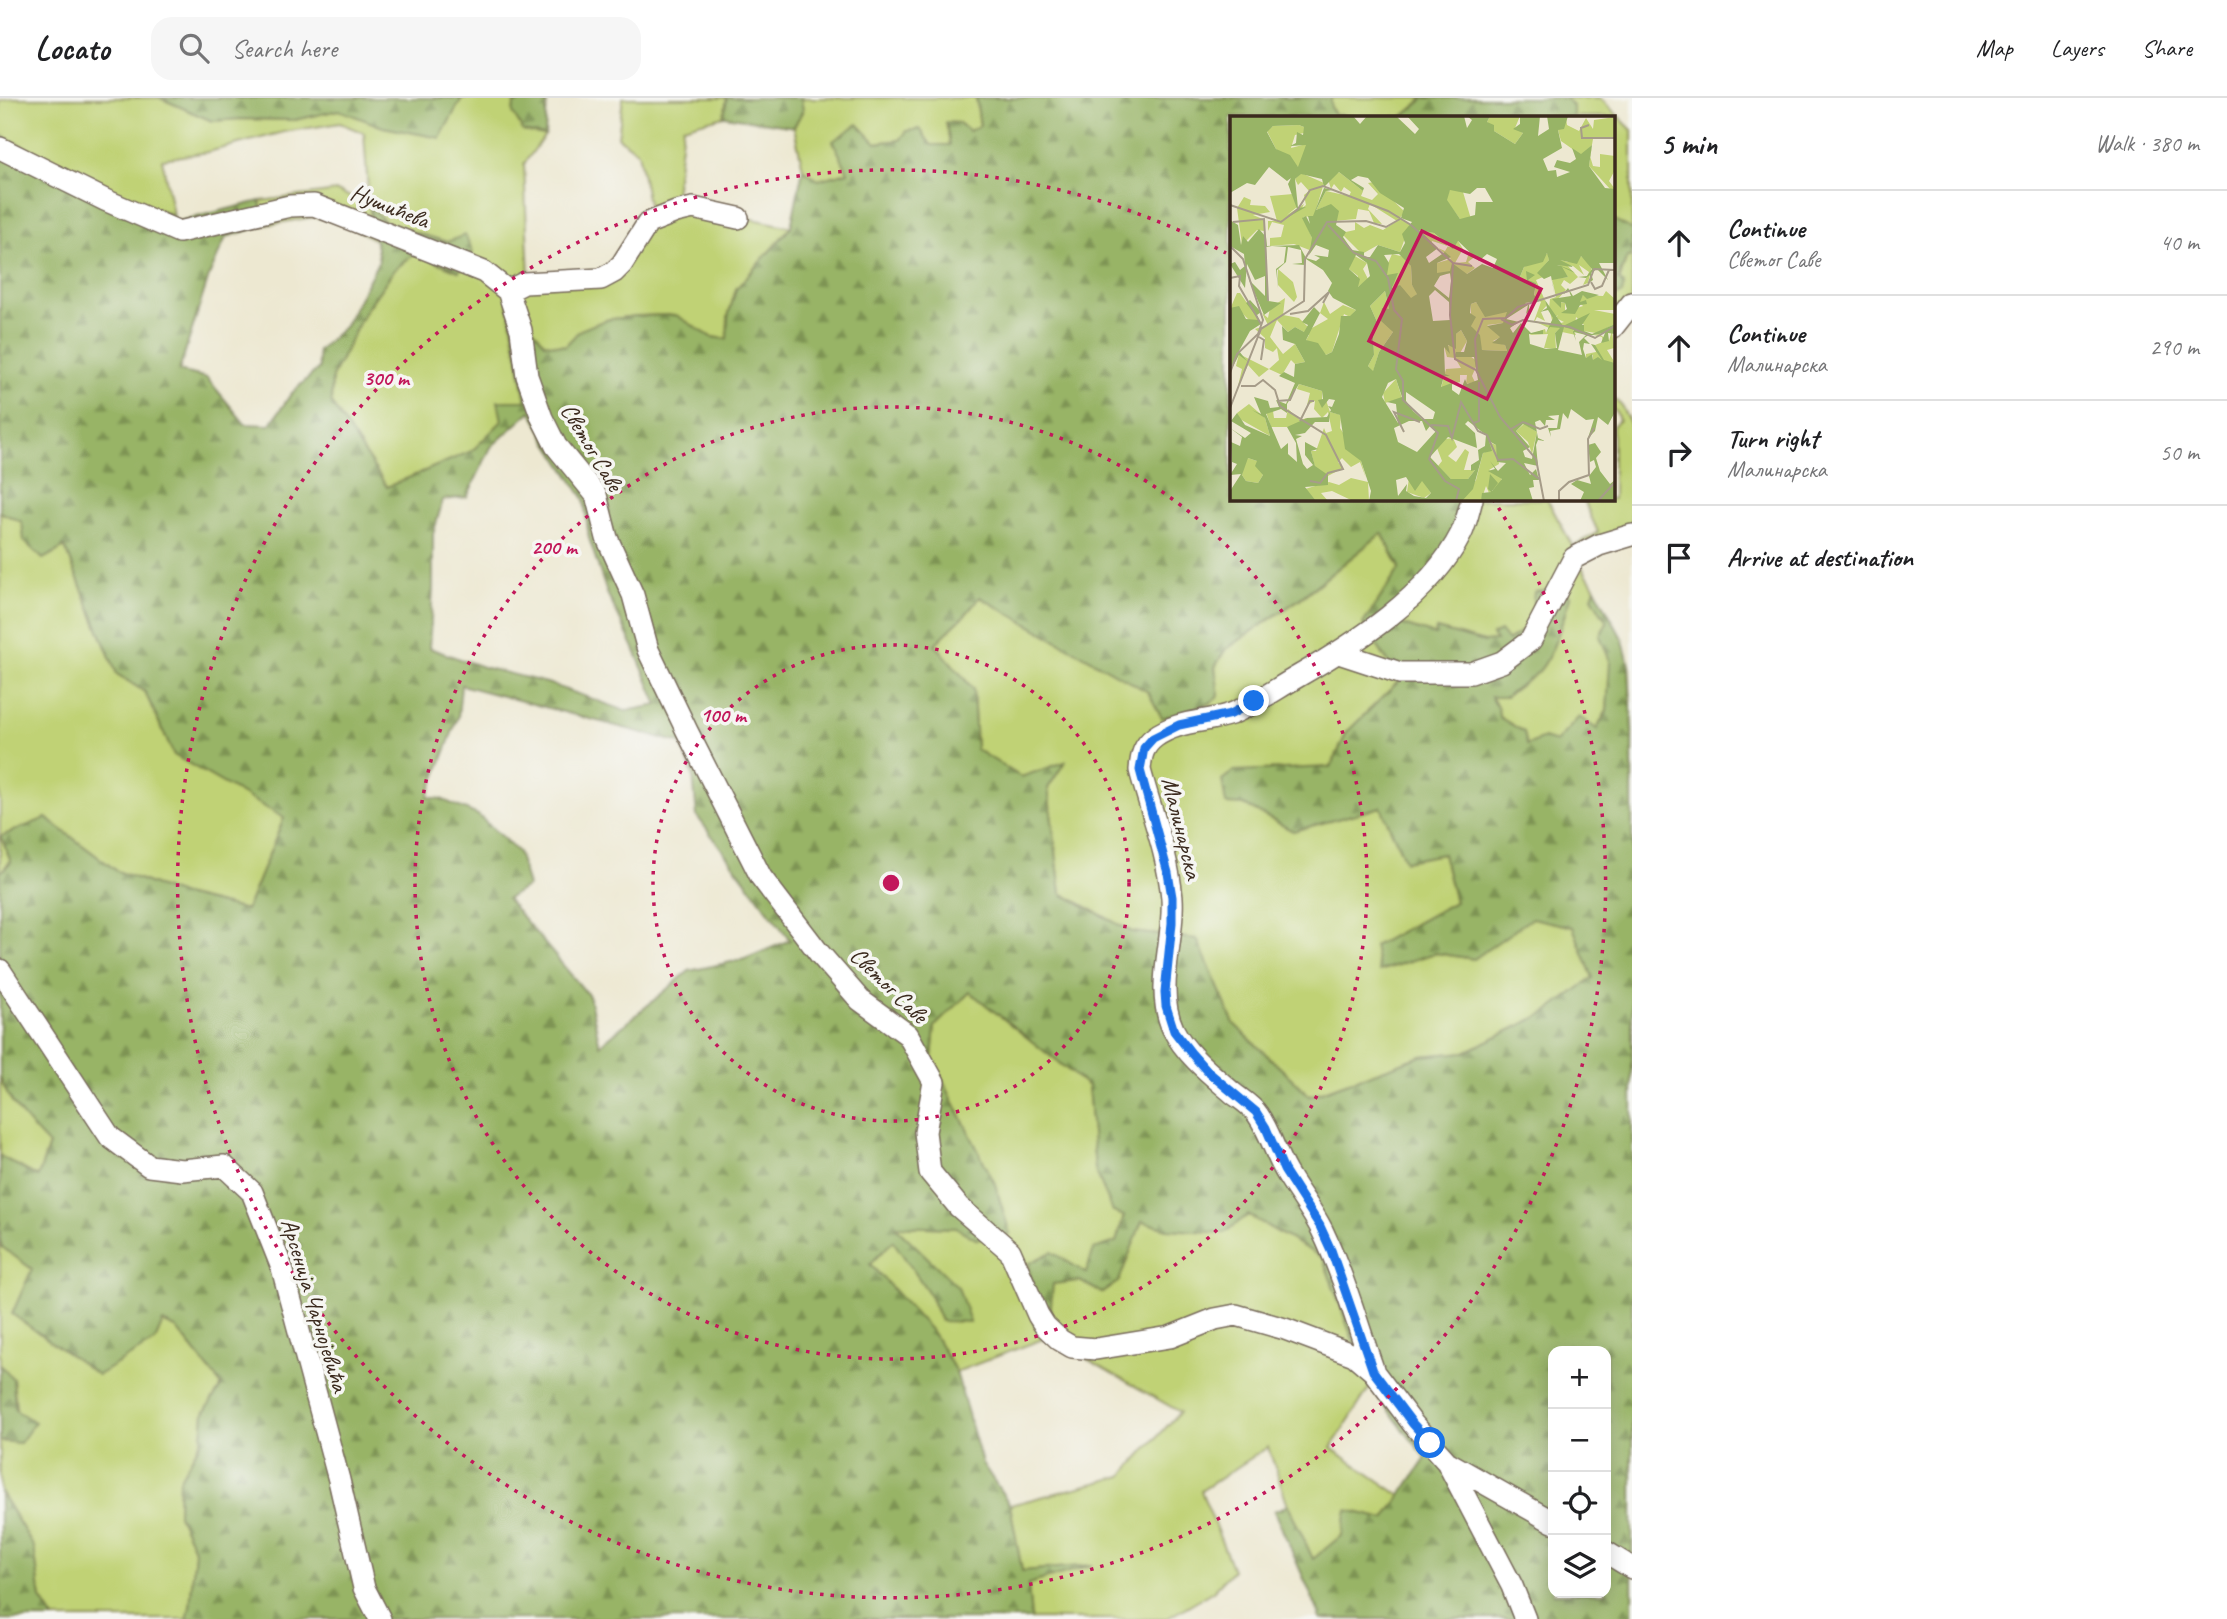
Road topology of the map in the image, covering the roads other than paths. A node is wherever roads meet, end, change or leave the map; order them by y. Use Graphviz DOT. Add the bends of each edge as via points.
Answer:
graph roads {
  1 [pos="0,148"];
  2 [pos="738,219"];
  3 [pos="508,291"];
  4 [pos="1632,303"];
  5 [pos="1615,324"];
  6 [pos="1472,500"];
  7 [pos="1632,535"];
  8 [pos="1339,653"];
  9 [pos="0,970"];
  10 [pos="1373,1371"];
  11 [pos="1447,1462"];
  12 [pos="1548,1519"];
  13 [pos="1611,1555"];
  14 [pos="1632,1568"];
  15 [pos="380,1619"];
  16 [pos="1525,1619"];
  1 -- 3 [label="street, Нушићева" via="179,232 290,206 314,205 484,272"];
  2 -- 3 [label="street" via="694,208 676,212 648,223 622,264 601,279 524,283"];
  3 -- 10 [label="street, Светог Саве" via="521,330 527,376 542,418 556,446 596,495 648,650 761,877 860,1000 908,1035 934,1082 925,1132 930,1172 959,1207 1010,1251 1045,1326 1072,1347 1096,1349 1170,1337 1236,1315 1354,1355"];
  4 -- 5 [label="street"];
  6 -- 8 [label="street, Малинарска" via="1461,534 1440,566 1400,608"];
  7 -- 8 [label="street" via="1574,558 1531,640 1502,662 1471,673 1400,673"];
  8 -- 10 [label="street, Малинарска" via="1231,714 1179,725 1153,738 1144,748 1140,770 1172,897 1165,992 1174,1031 1207,1071 1256,1112 1266,1128 1284,1170 1331,1250"];
  9 -- 15 [label="street, Арсенија Чарнојевића" via="110,1137 149,1166 182,1170 224,1166 252,1192 282,1268 364,1588"];
  10 -- 11 [label="street, Светог Саве"];
  11 -- 12 [label="street, Светог Саве"];
  11 -- 16 [label="street"];
  13 -- 14 [label="street"];
}
